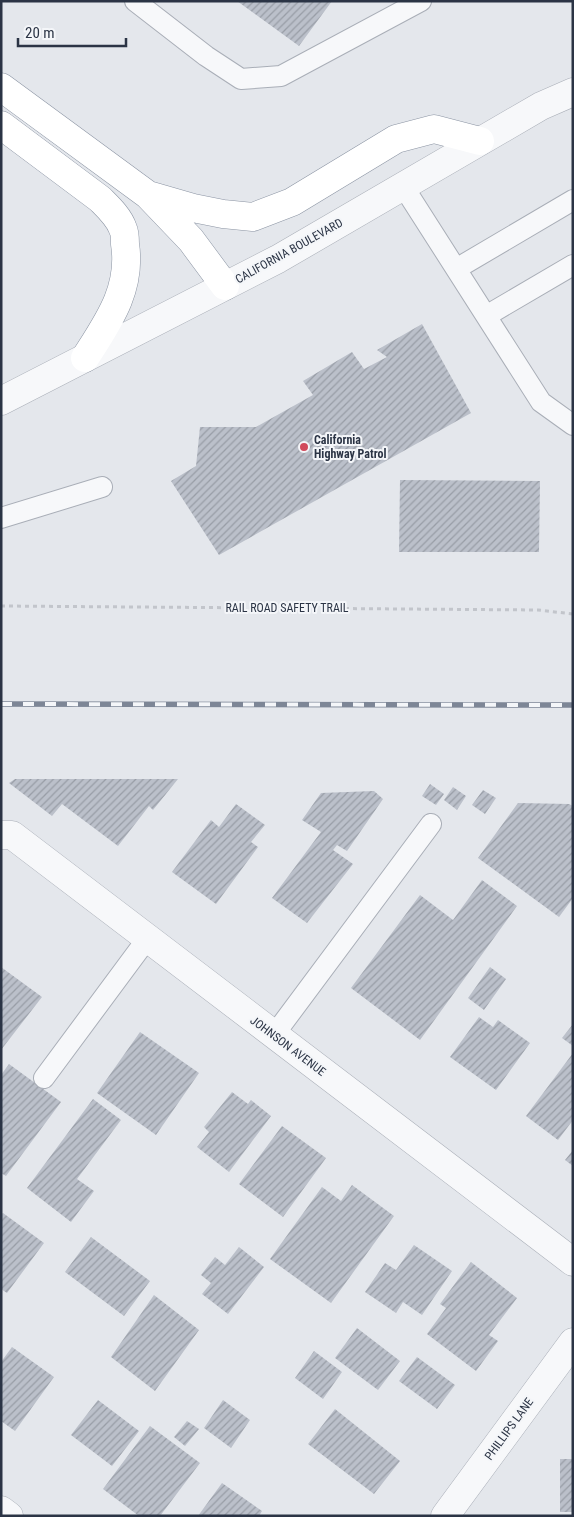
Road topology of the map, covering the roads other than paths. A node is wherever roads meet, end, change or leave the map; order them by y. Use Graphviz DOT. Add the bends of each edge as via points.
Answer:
graph roads {
  1 [pos="135,1"];
  2 [pos="421,1"];
  3 [pos="1,87"];
  4 [pos="573,92"];
  5 [pos="1,125"];
  6 [pos="480,141"];
  7 [pos="403,186"];
  8 [pos="148,195"];
  9 [pos="573,200"];
  10 [pos="573,265"];
  11 [pos="456,269"];
  12 [pos="225,286"];
  13 [pos="486,316"];
  14 [pos="85,358"];
  15 [pos="1,401"];
  16 [pos="568,415"];
  17 [pos="102,487"];
  18 [pos="1,518"];
  19 [pos="431,824"];
  20 [pos="1,835"];
  21 [pos="148,939"];
  22 [pos="274,1035"];
  23 [pos="44,1078"];
  24 [pos="573,1262"];
  25 [pos="573,1342"];
  26 [pos="1,1510"];
  27 [pos="9,1516"];
  28 [pos="445,1516"];
  1 -- 2 [label="lane" via="241,79 281,76"];
  3 -- 8 [label="highway"];
  4 -- 6 [label="street, CALIFORNIA BOULEVARD" via="541,106"];
  5 -- 14 [label="highway" via="100,198 123,228 127,257 124,282 111,318"];
  6 -- 7 [label="street, CALIFORNIA BOULEVARD"];
  6 -- 8 [label="highway" via="434,129 396,139 292,202 253,216 193,208"];
  7 -- 11 [label="lane"];
  7 -- 12 [label="street, CALIFORNIA BOULEVARD"];
  8 -- 12 [label="highway" via="191,240"];
  9 -- 11 [label="lane"];
  10 -- 13 [label="lane"];
  11 -- 13 [label="lane"];
  12 -- 14 [label="street, CALIFORNIA BOULEVARD"];
  13 -- 16 [label="lane" via="542,402"];
  14 -- 15 [label="street, CALIFORNIA BOULEVARD"];
  17 -- 18 [label="lane"];
  19 -- 22 [label="lane"];
  20 -- 21 [label="street, JOHNSON AVENUE" via="12,835"];
  21 -- 22 [label="street, JOHNSON AVENUE"];
  21 -- 23 [label="lane"];
  22 -- 24 [label="street, JOHNSON AVENUE"];
  25 -- 28 [label="street, PHILLIPS LANE"];
  26 -- 27 [label="street"];
}
